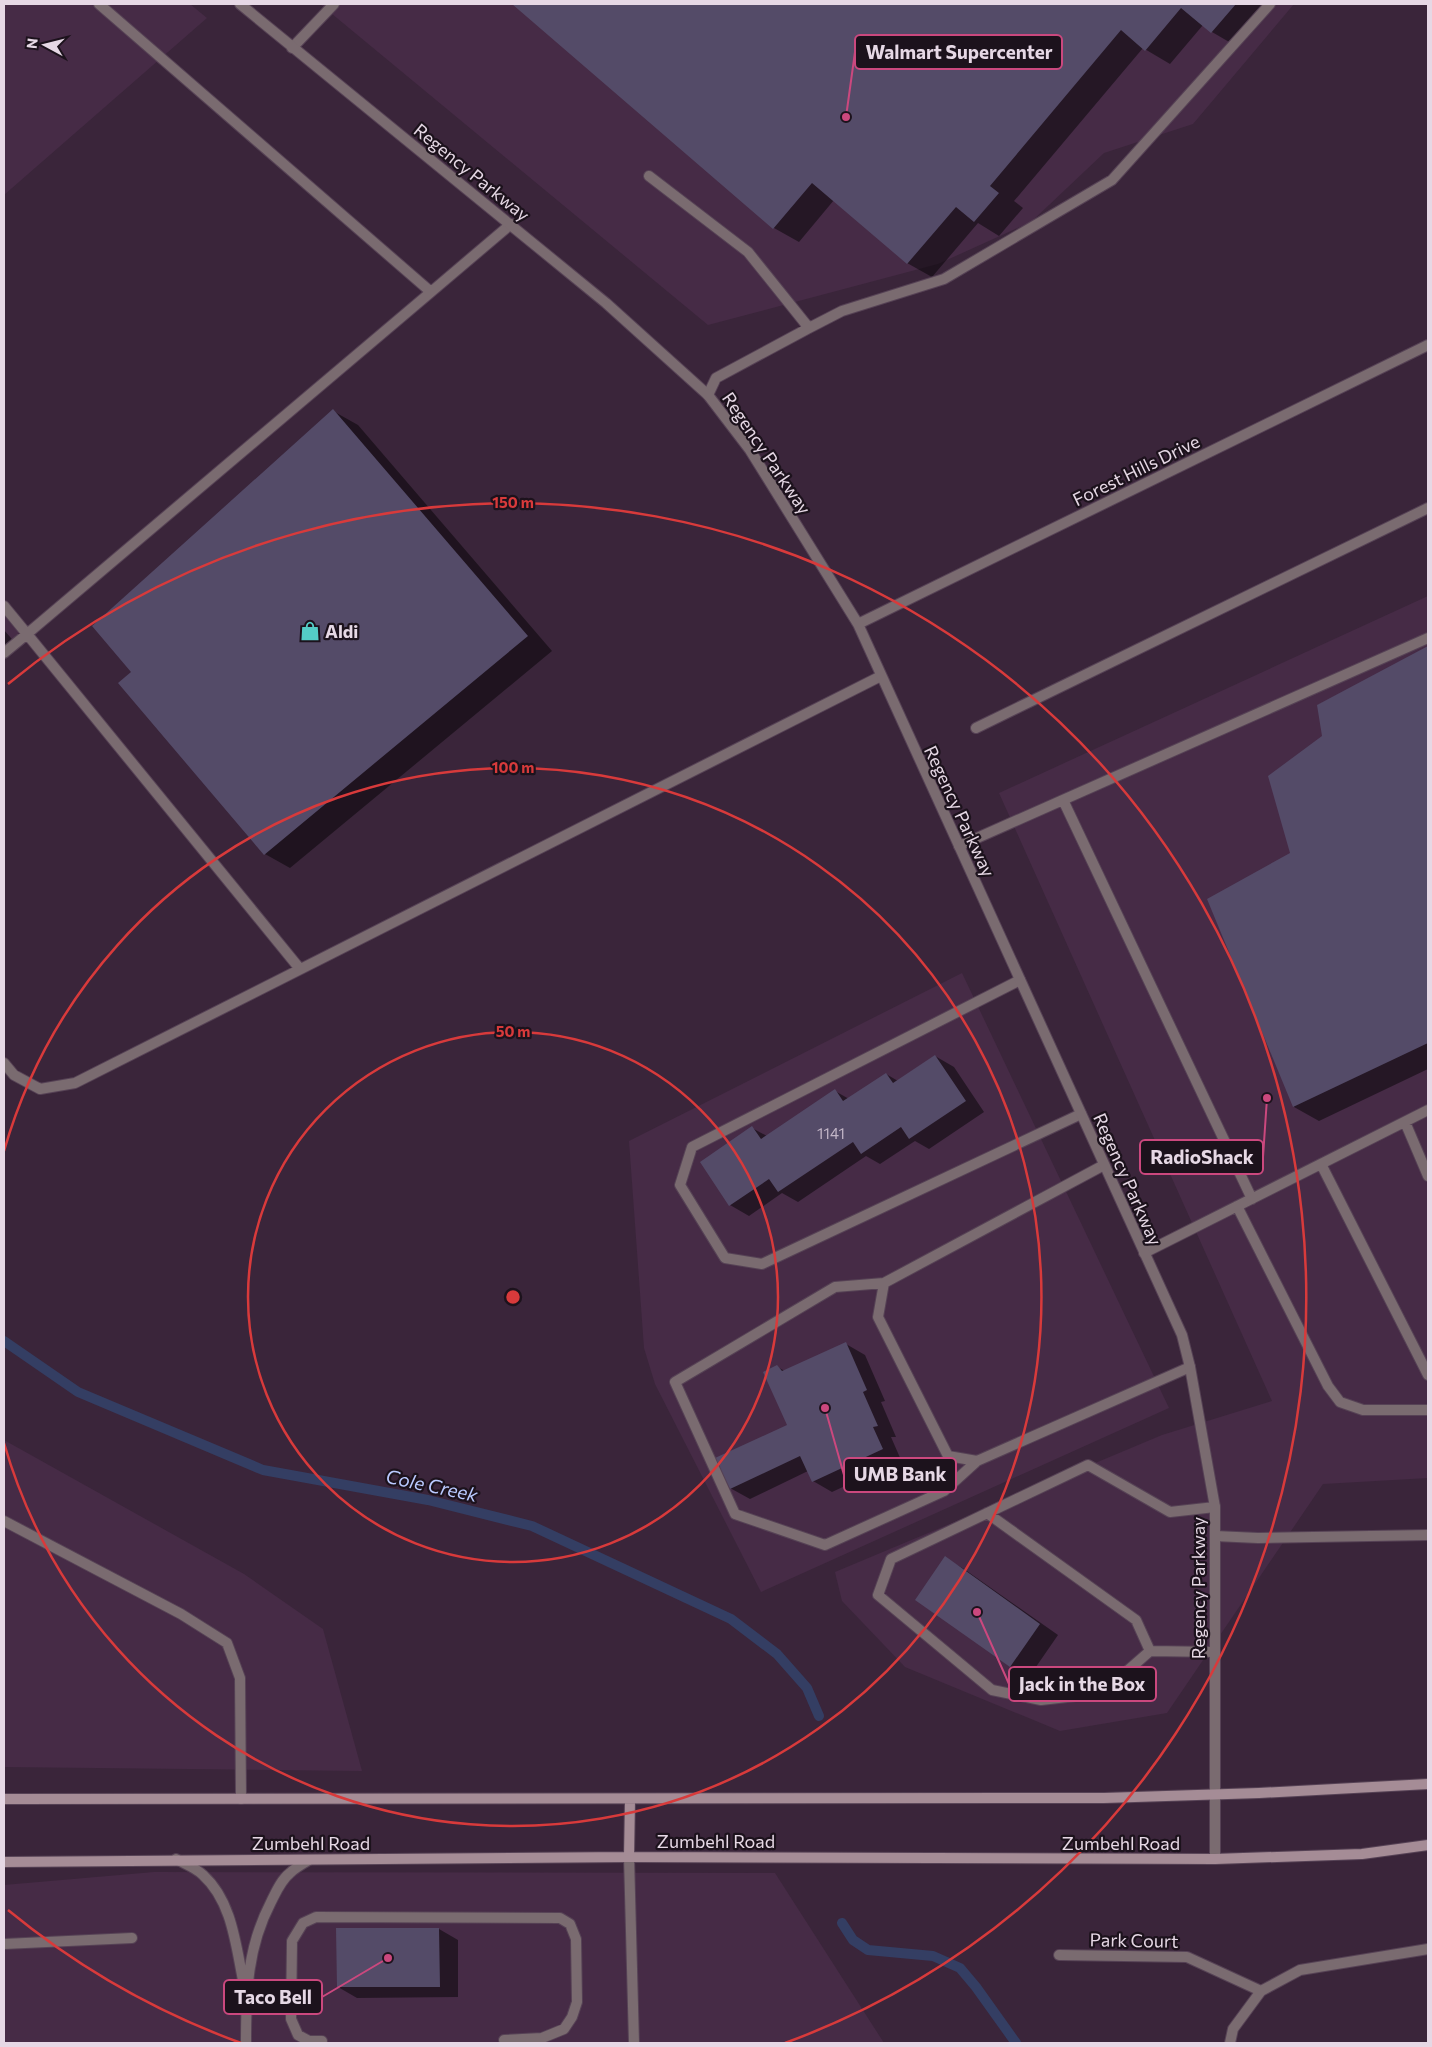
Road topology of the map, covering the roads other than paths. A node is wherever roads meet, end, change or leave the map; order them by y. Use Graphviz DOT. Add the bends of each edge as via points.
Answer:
graph roads {
  1 [pos="99,4"];
  2 [pos="240,4"];
  3 [pos="334,4"];
  4 [pos="1270,4"];
  5 [pos="292,48"];
  6 [pos="649,176"];
  7 [pos="511,224"];
  8 [pos="431,292"];
  9 [pos="809,328"];
  10 [pos="1428,345"];
  11 [pos="708,395"];
  12 [pos="1428,508"];
  13 [pos="4,606"];
  14 [pos="858,624"];
  15 [pos="27,634"];
  16 [pos="1428,638"];
  17 [pos="4,653"];
  18 [pos="881,676"];
  19 [pos="976,728"];
  20 [pos="1063,800"];
  21 [pos="959,846"];
  22 [pos="300,969"];
  23 [pos="1020,980"];
  24 [pos="4,1063"];
  25 [pos="1428,1110"];
  26 [pos="1081,1114"];
  27 [pos="1405,1122"];
  28 [pos="1321,1164"];
  29 [pos="1104,1165"];
  30 [pos="1428,1176"];
  31 [pos="1252,1199"];
  32 [pos="1237,1206"];
  33 [pos="1144,1253"];
  34 [pos="884,1283"];
  35 [pos="1190,1367"];
  36 [pos="1428,1375"];
  37 [pos="1428,1410"];
  38 [pos="977,1461"];
  39 [pos="1215,1506"];
  40 [pos="987,1513"];
  41 [pos="4,1521"];
  42 [pos="1428,1535"];
  43 [pos="1215,1536"];
  44 [pos="1150,1651"];
  45 [pos="1214,1652"];
  46 [pos="1428,1784"];
  47 [pos="1214,1795"];
  48 [pos="241,1798"];
  49 [pos="4,1799"];
  50 [pos="630,1800"];
  51 [pos="1428,1845"];
  52 [pos="629,1857"];
  53 [pos="176,1859"];
  54 [pos="1214,1859"];
  55 [pos="308,1860"];
  56 [pos="4,1862"];
  57 [pos="132,1938"];
  58 [pos="4,1944"];
  59 [pos="1428,1949"];
  60 [pos="1060,1955"];
  61 [pos="1260,1991"];
  62 [pos="246,1993"];
  63 [pos="504,2040"];
  64 [pos="322,2041"];
  65 [pos="246,2043"];
  66 [pos="634,2043"];
  67 [pos="1230,2043"];
  1 -- 8 [label="street"];
  2 -- 5 [label="street, Regency Parkway"];
  3 -- 5 [label="street"];
  4 -- 9 [label="street" via="1112,180 944,279 842,311"];
  5 -- 7 [label="street, Regency Parkway"];
  6 -- 9 [label="street" via="748,252"];
  7 -- 8 [label="street"];
  7 -- 11 [label="street, Regency Parkway" via="606,303"];
  8 -- 15 [label="street"];
  9 -- 11 [label="street" via="716,378"];
  10 -- 14 [label="street, Forest Hills Drive"];
  11 -- 14 [label="street, Regency Parkway" via="750,450"];
  12 -- 19 [label="street"];
  13 -- 15 [label="street"];
  14 -- 18 [label="street, Regency Parkway"];
  15 -- 17 [label="street"];
  15 -- 22 [label="street"];
  16 -- 20 [label="street"];
  18 -- 21 [label="street, Regency Parkway"];
  18 -- 22 [label="street"];
  20 -- 21 [label="street"];
  20 -- 31 [label="street"];
  21 -- 23 [label="street, Regency Parkway"];
  22 -- 24 [label="street" via="75,1083 40,1089 14,1074"];
  23 -- 26 [label="street, Regency Parkway"];
  23 -- 26 [label="street" via="692,1147 680,1185 725,1258 762,1264"];
  25 -- 27 [label="street"];
  26 -- 29 [label="street, Regency Parkway"];
  27 -- 28 [label="street"];
  27 -- 30 [label="street"];
  28 -- 31 [label="street"];
  28 -- 36 [label="street"];
  29 -- 33 [label="street, Regency Parkway"];
  29 -- 34 [label="street"];
  31 -- 32 [label="street"];
  32 -- 33 [label="street"];
  32 -- 37 [label="street" via="1328,1386 1340,1402 1363,1410"];
  33 -- 35 [label="street, Regency Parkway" via="1182,1335"];
  34 -- 38 [label="street" via="878,1317 948,1456"];
  34 -- 38 [label="street" via="835,1287 675,1382 735,1514 825,1545 944,1491"];
  35 -- 38 [label="street"];
  35 -- 39 [label="street, Regency Parkway"];
  39 -- 40 [label="street" via="1170,1512 1088,1464"];
  39 -- 43 [label="street, Regency Parkway"];
  40 -- 44 [label="street" via="1136,1620"];
  40 -- 44 [label="street" via="892,1559 878,1594 992,1690 1041,1700 1102,1693"];
  41 -- 48 [label="street" via="181,1614 227,1643 240,1678"];
  42 -- 43 [label="street"];
  43 -- 45 [label="street, Regency Parkway"];
  44 -- 45 [label="street"];
  45 -- 47 [label="street, Regency Parkway"];
  46 -- 47 [label="main road"];
  47 -- 50 [label="main road"];
  47 -- 54 [label="street, Regency Parkway"];
  48 -- 49 [label="main road"];
  48 -- 50 [label="main road"];
  50 -- 52 [label="main road"];
  51 -- 54 [label="main road, Zumbehl Road" via="1362,1854"];
  52 -- 54 [label="main road, Zumbehl Road"];
  52 -- 55 [label="main road, Zumbehl Road"];
  52 -- 66 [label="street"];
  53 -- 55 [label="main road, Zumbehl Road"];
  53 -- 56 [label="main road, Zumbehl Road"];
  53 -- 62 [label="street" via="203,1874 229,1914"];
  55 -- 62 [label="street" via="288,1874 276,1890 262,1920 251,1955"];
  57 -- 58 [label="street"];
  59 -- 61 [label="street" via="1300,1970"];
  60 -- 61 [label="street, Park Court" via="1186,1957"];
  61 -- 67 [label="street" via="1233,2029"];
  62 -- 65 [label="street"];
  63 -- 64 [label="street" via="542,2038 564,2029 572,2017 577,2002 576,1939 570,1924 560,1918 316,1917 303,1923 292,1941 291,2019 298,2036 309,2041"];
}
